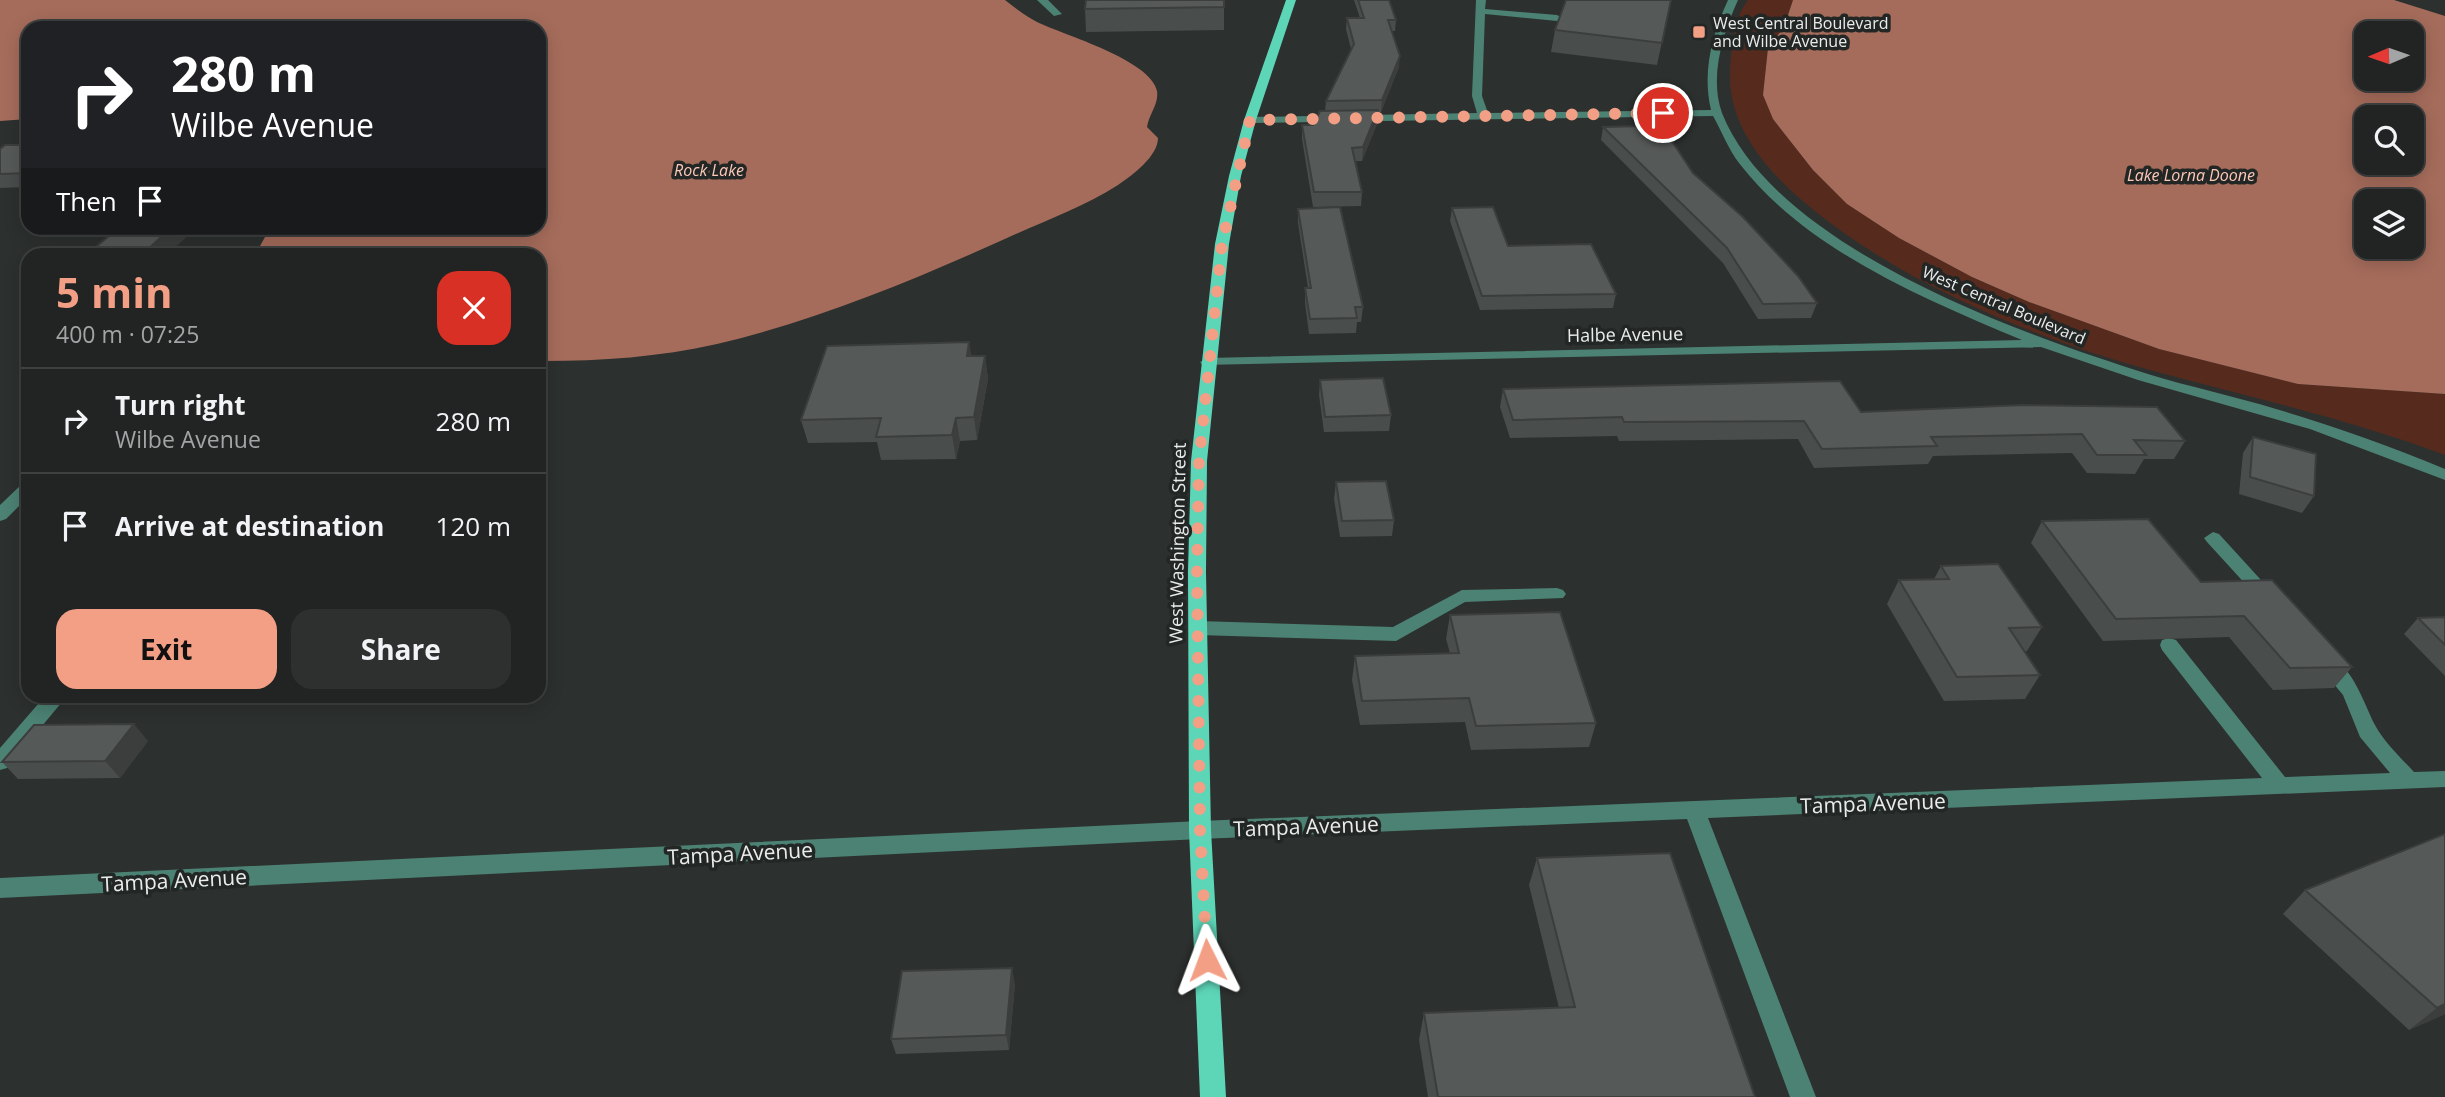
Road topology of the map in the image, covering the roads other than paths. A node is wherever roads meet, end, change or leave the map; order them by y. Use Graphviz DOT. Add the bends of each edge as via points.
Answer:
graph roads {
  1 [pos="1042,0"];
  2 [pos="1291,0"];
  3 [pos="1733,0"];
  4 [pos="1480,6"];
  5 [pos="1057,14"];
  6 [pos="1557,18"];
  7 [pos="1717,113"];
  8 [pos="1483,116"];
  9 [pos="1250,120"];
  10 [pos="2043,344"];
  11 [pos="1208,362"];
  12 [pos="2445,475"];
  13 [pos="21,495"];
  14 [pos="0,515"];
  15 [pos="2213,538"];
  16 [pos="1557,594"];
  17 [pos="2278,610"];
  18 [pos="1198,628"];
  19 [pos="2169,645"];
  20 [pos="2315,651"];
  21 [pos="51,703"];
  22 [pos="0,762"];
  23 [pos="2445,779"];
  24 [pos="2408,780"];
  25 [pos="2280,786"];
  26 [pos="1694,810"];
  27 [pos="1200,830"];
  28 [pos="0,888"];
  29 [pos="1213,1097"];
  30 [pos="1803,1097"];
  1 -- 5 [label="street"];
  2 -- 9 [label="main road, West Washington Street"];
  3 -- 7 [label="street, West Central Boulevard" via="1720,25 1715,52"];
  4 -- 6 [label="street"];
  4 -- 8 [label="street" via="1477,96"];
  7 -- 8 [label="street"];
  7 -- 10 [label="street, West Central Boulevard" via="1758,177 1799,216 1865,261"];
  8 -- 9 [label="street"];
  9 -- 11 [label="main road, West Washington Street" via="1222,244"];
  10 -- 11 [label="street, Halbe Avenue"];
  10 -- 12 [label="street, West Central Boulevard" via="2269,411 2385,449"];
  11 -- 18 [label="main road, West Washington Street" via="1199,461"];
  13 -- 14 [label="street"];
  15 -- 17 [label="street"];
  16 -- 18 [label="street" via="1462,596 1396,634"];
  18 -- 27 [label="main road, West Washington Street"];
  19 -- 25 [label="street"];
  20 -- 24 [label="street" via="2352,692 2367,731"];
  21 -- 22 [label="street"];
  23 -- 24 [label="street, Tampa Avenue"];
  24 -- 25 [label="street, Tampa Avenue"];
  25 -- 26 [label="street, Tampa Avenue"];
  26 -- 27 [label="street, Tampa Avenue"];
  26 -- 30 [label="street"];
  27 -- 28 [label="street, Tampa Avenue"];
  27 -- 29 [label="main road, West Washington Street"];
}
